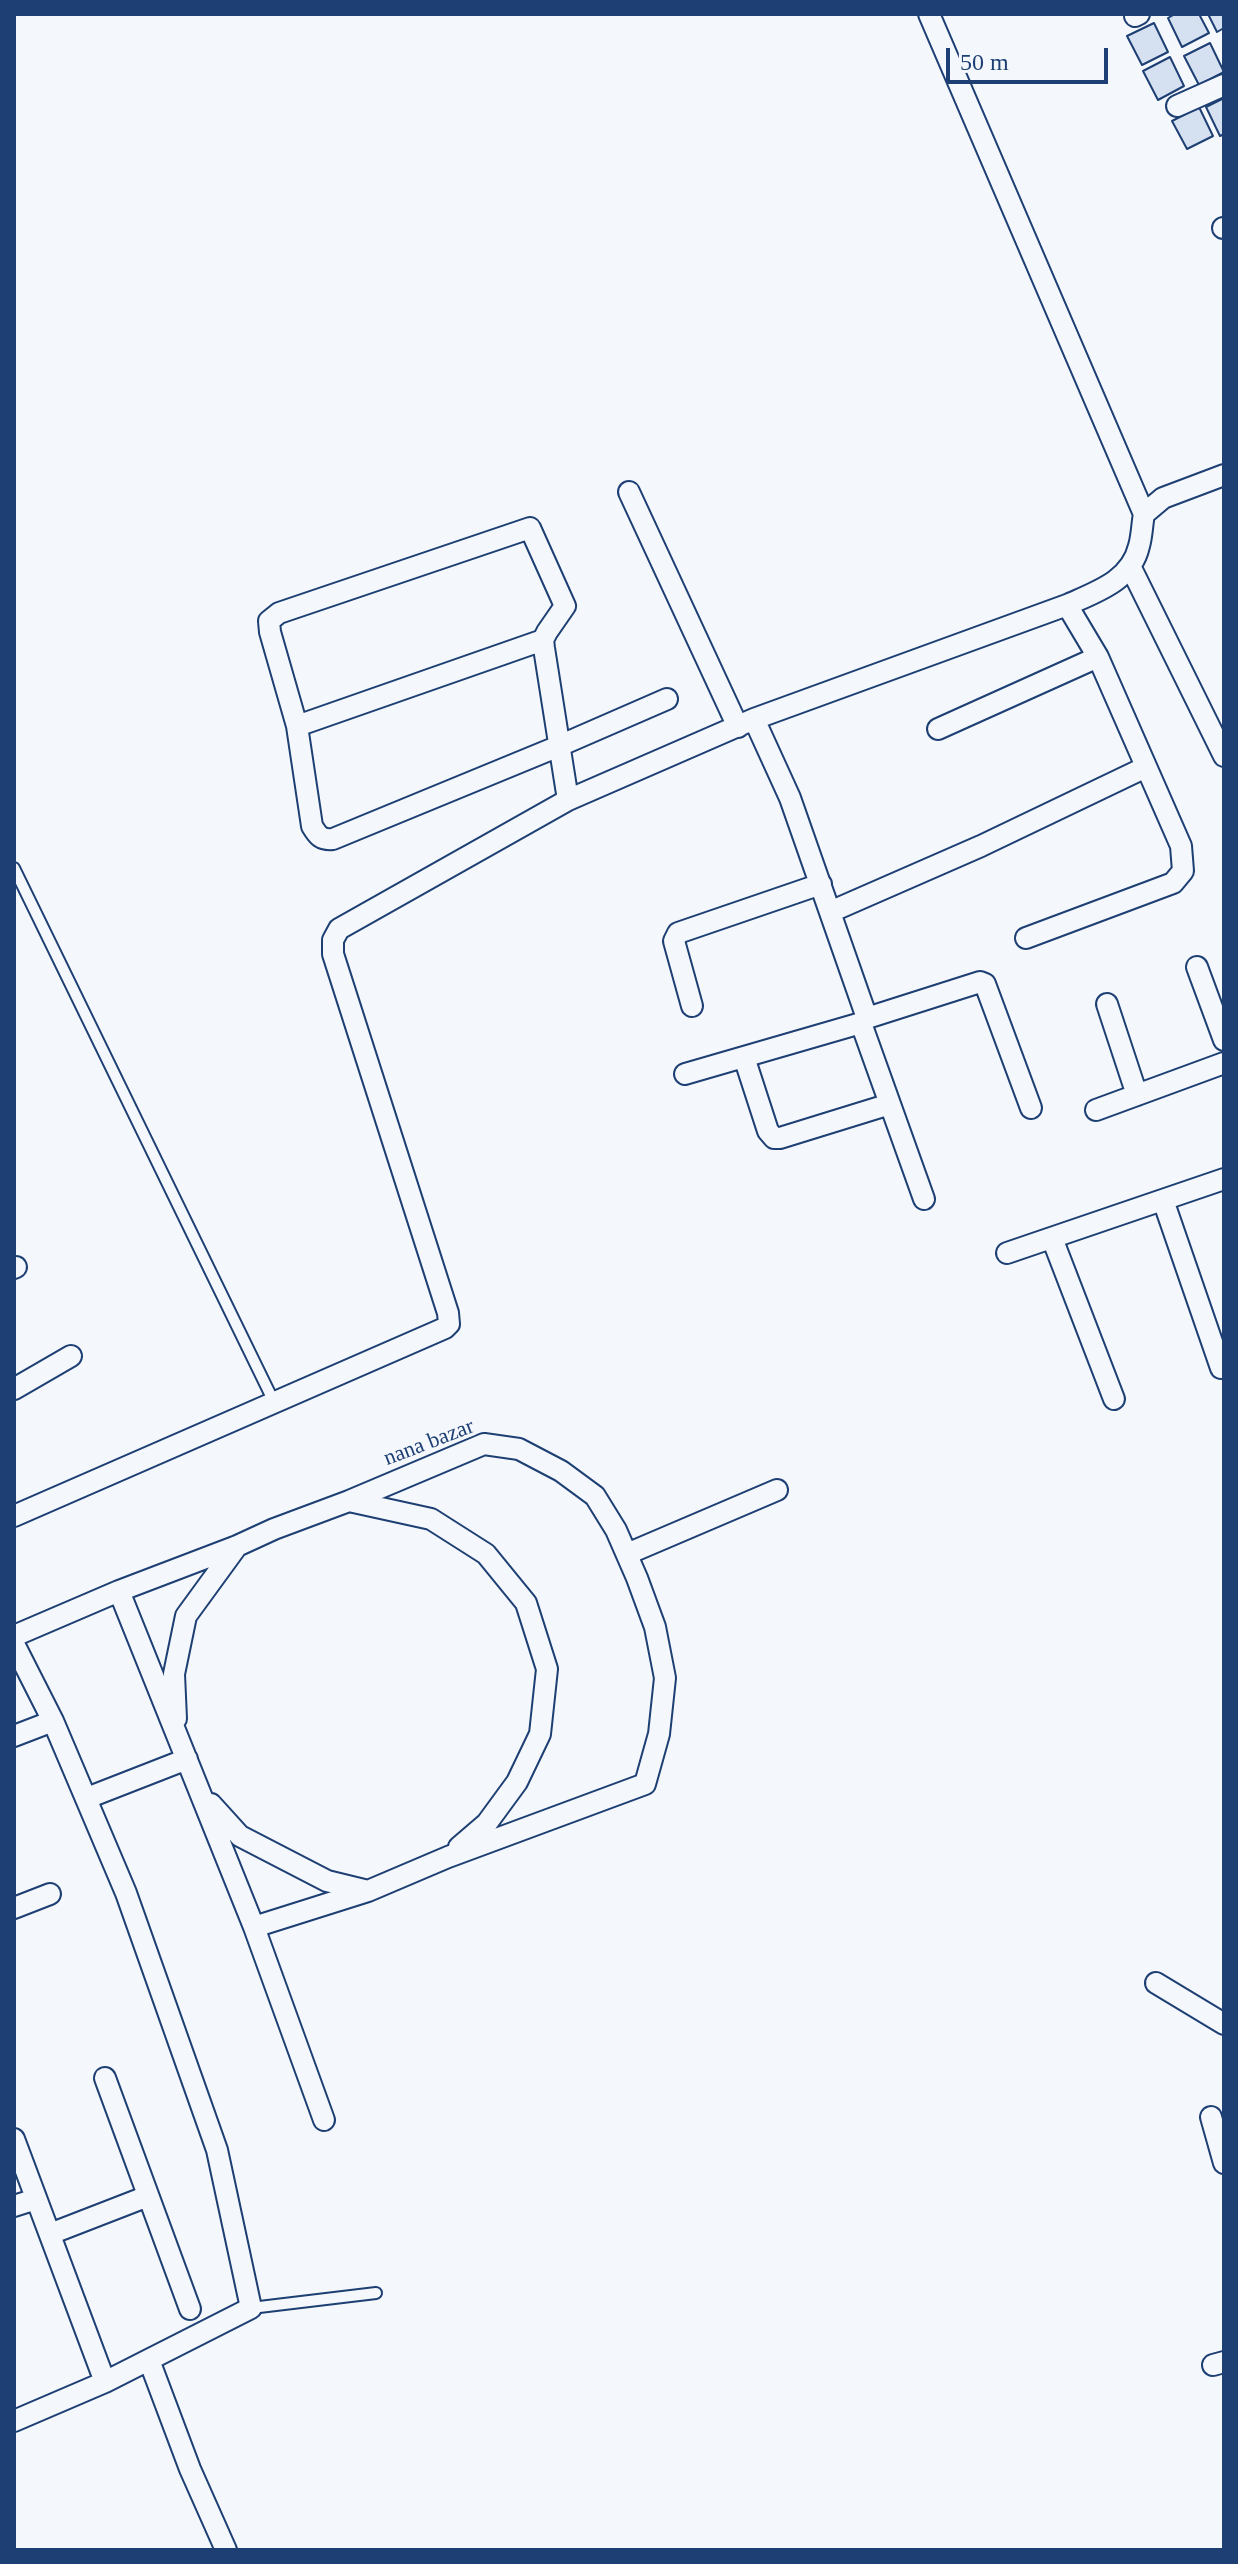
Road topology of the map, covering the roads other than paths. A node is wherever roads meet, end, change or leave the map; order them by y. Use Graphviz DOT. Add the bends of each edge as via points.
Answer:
graph roads {
  1 [pos="929,14"];
  2 [pos="1224,85"];
  3 [pos="1177,106"];
  4 [pos="1224,475"];
  5 [pos="629,492"];
  6 [pos="1144,514"];
  7 [pos="1131,568"];
  8 [pos="1067,605"];
  9 [pos="543,640"];
  10 [pos="1098,657"];
  11 [pos="667,699"];
  12 [pos="746,723"];
  13 [pos="297,726"];
  14 [pos="938,729"];
  15 [pos="559,746"];
  16 [pos="1224,756"];
  17 [pos="1146,767"];
  18 [pos="568,800"];
  19 [pos="14,868"];
  20 [pos="821,884"];
  21 [pos="830,912"];
  22 [pos="1026,938"];
  23 [pos="1197,967"];
  24 [pos="1107,1004"];
  25 [pos="692,1006"];
  26 [pos="864,1020"];
  27 [pos="1224,1040"];
  28 [pos="744,1057"];
  29 [pos="1224,1063"];
  30 [pos="685,1074"];
  31 [pos="1137,1095"];
  32 [pos="890,1104"];
  33 [pos="1031,1108"];
  34 [pos="1096,1110"];
  35 [pos="1224,1179"];
  36 [pos="924,1199"];
  37 [pos="1163,1200"];
  38 [pos="1052,1238"];
  39 [pos="1007,1253"];
  40 [pos="71,1356"];
  41 [pos="1221,1368"];
  42 [pos="14,1389"];
  43 [pos="1114,1399"];
  44 [pos="274,1402"];
  45 [pos="777,1490"];
  46 [pos="349,1501"];
  47 [pos="14,1516"];
  48 [pos="237,1546"];
  49 [pos="627,1554"];
  50 [pos="119,1591"];
  51 [pos="14,1636"];
  52 [pos="14,1644"];
  53 [pos="53,1721"];
  54 [pos="177,1735"];
  55 [pos="14,1736"];
  56 [pos="187,1759"];
  57 [pos="200,1792"];
  58 [pos="87,1798"];
  59 [pos="448,1857"];
  60 [pos="368,1891"];
  61 [pos="50,1894"];
  62 [pos="14,1908"];
  63 [pos="254,1927"];
  64 [pos="1156,1983"];
  65 [pos="1224,2024"];
  66 [pos="105,2078"];
  67 [pos="1211,2117"];
  68 [pos="324,2120"];
  69 [pos="14,2139"];
  70 [pos="1224,2163"];
  71 [pos="148,2196"];
  72 [pos="36,2199"];
  73 [pos="14,2206"];
  74 [pos="50,2234"];
  75 [pos="376,2293"];
  76 [pos="251,2308"];
  77 [pos="190,2309"];
  78 [pos="149,2360"];
  79 [pos="105,2382"];
  80 [pos="14,2421"];
  81 [pos="226,2550"];
  1 -- 6 [label="street"];
  2 -- 3 [label="street"];
  4 -- 6 [label="street" via="1163,498"];
  5 -- 12 [label="street"];
  6 -- 7 [label="street"];
  7 -- 8 [label="street"];
  7 -- 16 [label="street"];
  8 -- 10 [label="street"];
  8 -- 12 [label="street"];
  9 -- 13 [label="street"];
  9 -- 13 [label="street" via="565,606 530,528 279,613 269,621"];
  9 -- 15 [label="street"];
  10 -- 14 [label="street"];
  10 -- 17 [label="street"];
  11 -- 15 [label="street"];
  12 -- 18 [label="street"];
  12 -- 20 [label="street" via="790,798"];
  13 -- 15 [label="street" via="312,826 325,840"];
  15 -- 18 [label="street"];
  17 -- 21 [label="street"];
  17 -- 22 [label="street" via="1181,846 1183,871 1173,883"];
  18 -- 44 [label="street" via="339,929 333,940 333,954 449,1324"];
  19 -- 44 [label="lane"];
  20 -- 21 [label="street"];
  20 -- 25 [label="street" via="678,933 674,941"];
  21 -- 26 [label="street"];
  23 -- 27 [label="street"];
  24 -- 31 [label="street"];
  26 -- 28 [label="street"];
  26 -- 32 [label="street"];
  26 -- 33 [label="street" via="985,984"];
  28 -- 30 [label="street"];
  28 -- 32 [label="street" via="774,1138"];
  29 -- 31 [label="street"];
  31 -- 34 [label="street"];
  32 -- 36 [label="street"];
  35 -- 37 [label="street"];
  37 -- 38 [label="street"];
  37 -- 41 [label="street"];
  38 -- 39 [label="street"];
  38 -- 43 [label="street"];
  40 -- 42 [label="street"];
  44 -- 47 [label="street"];
  45 -- 49 [label="street"];
  46 -- 48 [label="street, nana bazar"];
  46 -- 49 [label="street, nana bazar" via="484,1444 519,1449 595,1496"];
  46 -- 59 [label="street" via="431,1519 486,1554 526,1603 547,1669 540,1734 517,1782 487,1823"];
  48 -- 50 [label="street, nana bazar"];
  48 -- 54 [label="street" via="186,1616 174,1674"];
  49 -- 59 [label="street, nana bazar" via="655,1627 665,1678 659,1734 645,1784"];
  50 -- 51 [label="street, nana bazar"];
  50 -- 54 [label="street"];
  52 -- 53 [label="street"];
  53 -- 55 [label="street"];
  53 -- 58 [label="street"];
  54 -- 56 [label="street"];
  56 -- 57 [label="street"];
  56 -- 58 [label="street"];
  57 -- 60 [label="street" via="240,1836 327,1881"];
  57 -- 63 [label="street"];
  58 -- 76 [label="street" via="217,2150"];
  59 -- 60 [label="street, nana bazar"];
  60 -- 63 [label="street, nana bazar"];
  61 -- 62 [label="street"];
  63 -- 68 [label="street"];
  64 -- 65 [label="street"];
  66 -- 71 [label="street"];
  67 -- 70 [label="street"];
  69 -- 72 [label="street"];
  71 -- 74 [label="street"];
  71 -- 77 [label="street"];
  72 -- 73 [label="street"];
  72 -- 74 [label="street"];
  74 -- 79 [label="street"];
  75 -- 76 [label="lane"];
  76 -- 78 [label="street"];
  78 -- 79 [label="street"];
  78 -- 81 [label="street"];
  79 -- 80 [label="street"];
}
